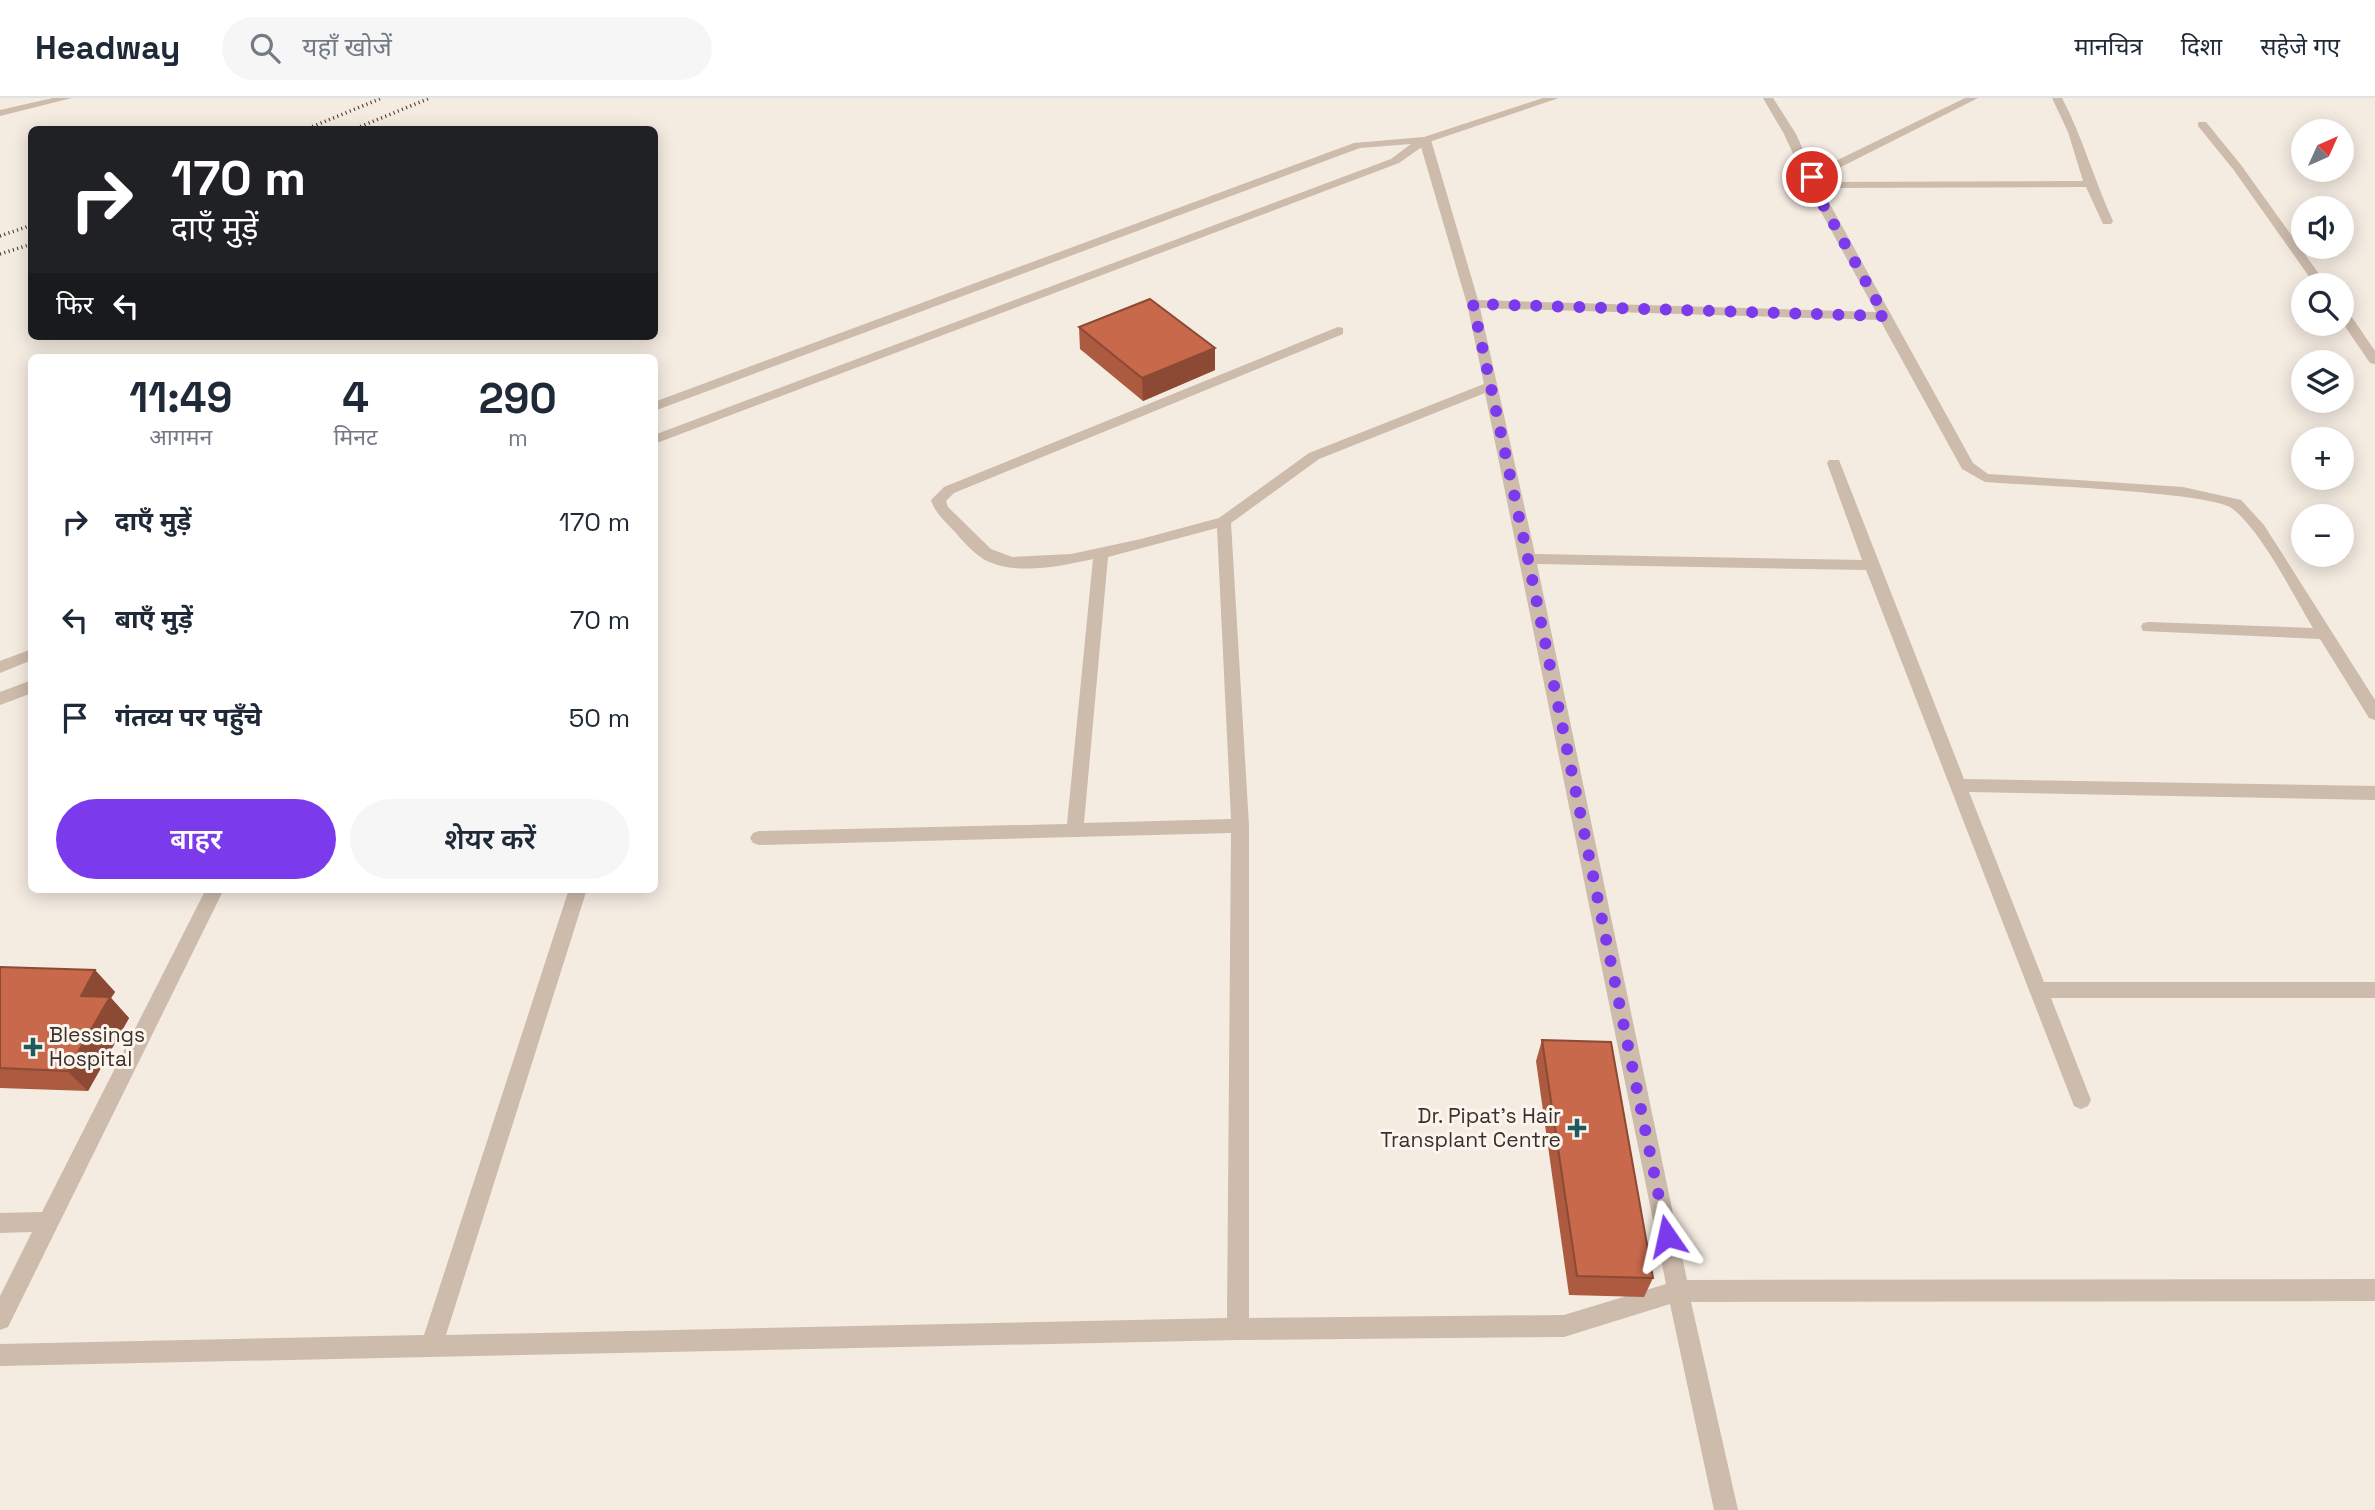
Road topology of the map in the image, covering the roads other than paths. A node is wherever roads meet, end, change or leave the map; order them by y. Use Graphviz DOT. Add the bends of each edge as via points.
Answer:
graph roads {
  1 [pos="67,98"];
  2 [pos="1554,98"];
  3 [pos="1768,98"];
  4 [pos="1973,98"];
  5 [pos="2057,98"];
  6 [pos="0,114"];
  7 [pos="2202,124"];
  8 [pos="1425,140"];
  9 [pos="1814,181"];
  10 [pos="2090,184"];
  11 [pos="2107,221"];
  12 [pos="2312,273"];
  13 [pos="1473,304"];
  14 [pos="1885,316"];
  15 [pos="2354,330"];
  16 [pos="1338,331"];
  17 [pos="2375,360"];
  18 [pos="1491,386"];
  19 [pos="658,406"];
  20 [pos="658,438"];
  21 [pos="1834,463"];
  22 [pos="1223,521"];
  23 [pos="1101,554"];
  24 [pos="1528,559"];
  25 [pos="1872,565"];
  26 [pos="2149,627"];
  27 [pos="2325,634"];
  28 [pos="28,656"];
  29 [pos="0,667"];
  30 [pos="28,688"];
  31 [pos="0,699"];
  32 [pos="2375,714"];
  33 [pos="1958,785"];
  34 [pos="2375,793"];
  35 [pos="1240,826"];
  36 [pos="1075,829"];
  37 [pos="759,838"];
  38 [pos="213,893"];
  39 [pos="577,893"];
  40 [pos="2038,990"];
  41 [pos="2375,990"];
  42 [pos="2081,1100"];
  43 [pos="47,1222"];
  44 [pos="0,1223"];
  45 [pos="2375,1290"];
  46 [pos="1678,1291"];
  47 [pos="0,1319"];
  48 [pos="1238,1329"];
  49 [pos="432,1344"];
  50 [pos="0,1355"];
  51 [pos="1726,1510"];
  1 -- 6 [label="street"];
  2 -- 8 [label="street"];
  3 -- 9 [label="street"];
  4 -- 9 [label="street"];
  5 -- 10 [label="street" via="2074,132"];
  7 -- 12 [label="street"];
  8 -- 13 [label="street"];
  8 -- 19 [label="street" via="1358,145"];
  8 -- 20 [label="street" via="1395,161"];
  9 -- 10 [label="street"];
  9 -- 14 [label="street"];
  10 -- 11 [label="street"];
  13 -- 14 [label="street"];
  13 -- 18 [label="street"];
  14 -- 27 [label="street" via="1968,466 1985,478 2183,492 2236,503 2259,528"];
  15 -- 17 [label="street"];
  16 -- 23 [label="street" via="950,490 938,500 941,509 990,556 1005,562"];
  18 -- 22 [label="street" via="1314,456"];
  18 -- 24 [label="street"];
  21 -- 25 [label="street"];
  22 -- 23 [label="street"];
  22 -- 35 [label="street"];
  23 -- 36 [label="street"];
  24 -- 25 [label="street"];
  24 -- 46 [label="street"];
  25 -- 33 [label="street"];
  26 -- 27 [label="street"];
  27 -- 32 [label="street"];
  28 -- 29 [label="street"];
  30 -- 31 [label="street"];
  33 -- 34 [label="street"];
  33 -- 40 [label="street"];
  35 -- 36 [label="street"];
  35 -- 48 [label="street"];
  36 -- 37 [label="street"];
  38 -- 43 [label="street"];
  39 -- 49 [label="street"];
  40 -- 41 [label="street"];
  40 -- 42 [label="street"];
  43 -- 44 [label="street"];
  43 -- 47 [label="street"];
  45 -- 46 [label="street"];
  46 -- 48 [label="street" via="1564,1326"];
  46 -- 51 [label="street"];
  48 -- 49 [label="street"];
  49 -- 50 [label="street"];
}
